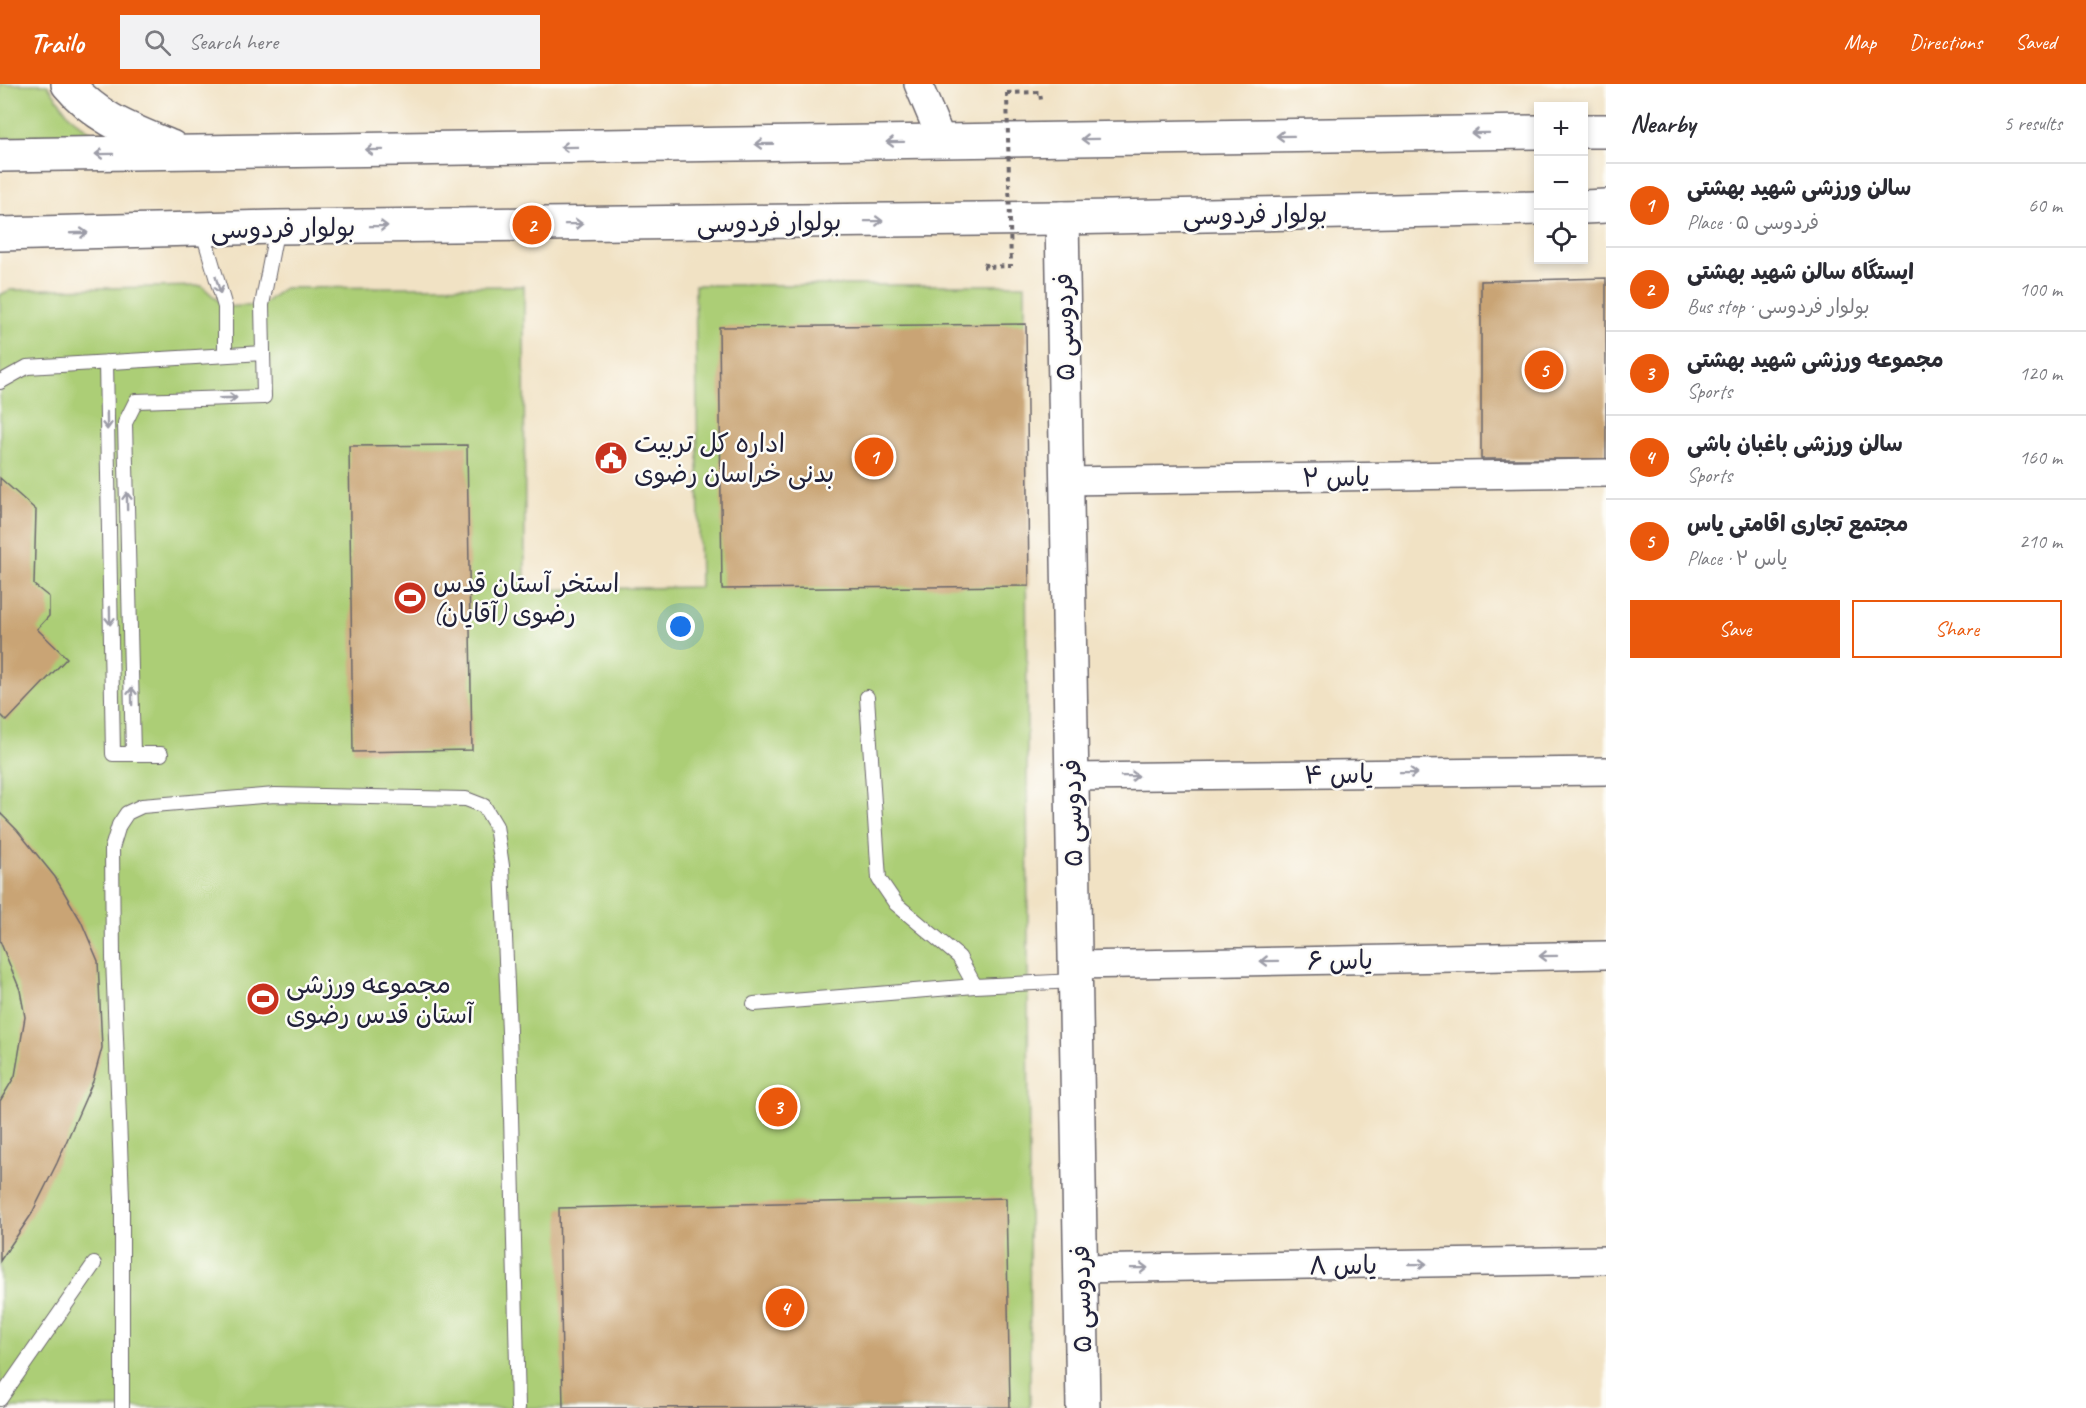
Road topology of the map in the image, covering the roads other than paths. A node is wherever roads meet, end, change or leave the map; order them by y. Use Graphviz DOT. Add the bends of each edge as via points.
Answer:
graph roads {
  1 [pos="68,84"];
  2 [pos="918,84"];
  3 [pos="1588,131"];
  4 [pos="1606,131"];
  5 [pos="1534,132"];
  6 [pos="942,141"];
  7 [pos="184,152"];
  8 [pos="0,155"];
  9 [pos="1606,206"];
  10 [pos="1588,207"];
  11 [pos="1534,208"];
  12 [pos="1062,218"];
  13 [pos="277,228"];
  14 [pos="202,229"];
  15 [pos="0,234"];
  16 [pos="46,234"];
  17 [pos="0,259"];
  18 [pos="263,353"];
  19 [pos="225,356"];
  20 [pos="106,362"];
  21 [pos="0,382"];
  22 [pos="1606,473"];
  23 [pos="1066,481"];
  24 [pos="867,697"];
  25 [pos="134,754"];
  26 [pos="161,754"];
  27 [pos="1606,771"];
  28 [pos="1071,777"];
  29 [pos="1606,955"];
  30 [pos="1075,973"];
  31 [pos="975,986"];
  32 [pos="754,1004"];
  33 [pos="1606,1260"];
  34 [pos="94,1264"];
  35 [pos="1080,1269"];
  36 [pos="0,1399"];
  37 [pos="122,1408"];
  38 [pos="518,1408"];
  39 [pos="1083,1408"];
  1 -- 7 [label="main road" via="84,104 111,122"];
  2 -- 6 [label="street"];
  3 -- 4 [label="main road"];
  5 -- 6 [label="main road, one-way"];
  6 -- 7 [label="main road, one-way"];
  7 -- 8 [label="main road, one-way"];
  9 -- 10 [label="main road"];
  11 -- 12 [label="main road, بولوار فردوسی"];
  13 -- 12 [label="main road, بولوار فردوسی, one-way"];
  12 -- 23 [label="main road, فردوسی ۵"];
  13 -- 14 [label="main road, بولوار فردوسی"];
  13 -- 18 [label="lane" via="262,305"];
  16 -- 14 [label="main road, بولوار فردوسی, one-way"];
  14 -- 19 [label="lane, one-way" via="225,307"];
  15 -- 16 [label="main road, بولوار فردوسی"];
  16 -- 17 [label="main road"];
  18 -- 19 [label="lane"];
  25 -- 18 [label="lane, one-way" via="125,423 136,401 264,397"];
  19 -- 20 [label="lane"];
  20 -- 21 [label="lane" via="27,367"];
  20 -- 25 [label="lane, one-way" via="113,754"];
  22 -- 23 [label="street, یاس ۲"];
  23 -- 28 [label="main road, فردوسی ۵"];
  24 -- 31 [label="lane" via="879,879 896,904 959,957"];
  25 -- 26 [label="lane"];
  28 -- 27 [label="street, یاس ۴, one-way"];
  28 -- 30 [label="main road, فردوسی ۵"];
  29 -- 30 [label="street, یاس ۶, one-way"];
  30 -- 31 [label="lane"];
  30 -- 35 [label="main road, فردوسی ۵"];
  31 -- 32 [label="lane"];
  35 -- 33 [label="street, یاس ۸, one-way"];
  34 -- 36 [label="lane"];
  35 -- 39 [label="main road, فردوسی ۵"];
  37 -- 38 [label="lane" via="122,1198 112,848 127,813 142,806 275,795 466,799 484,806 496,826 502,866 509,1032"];
}
